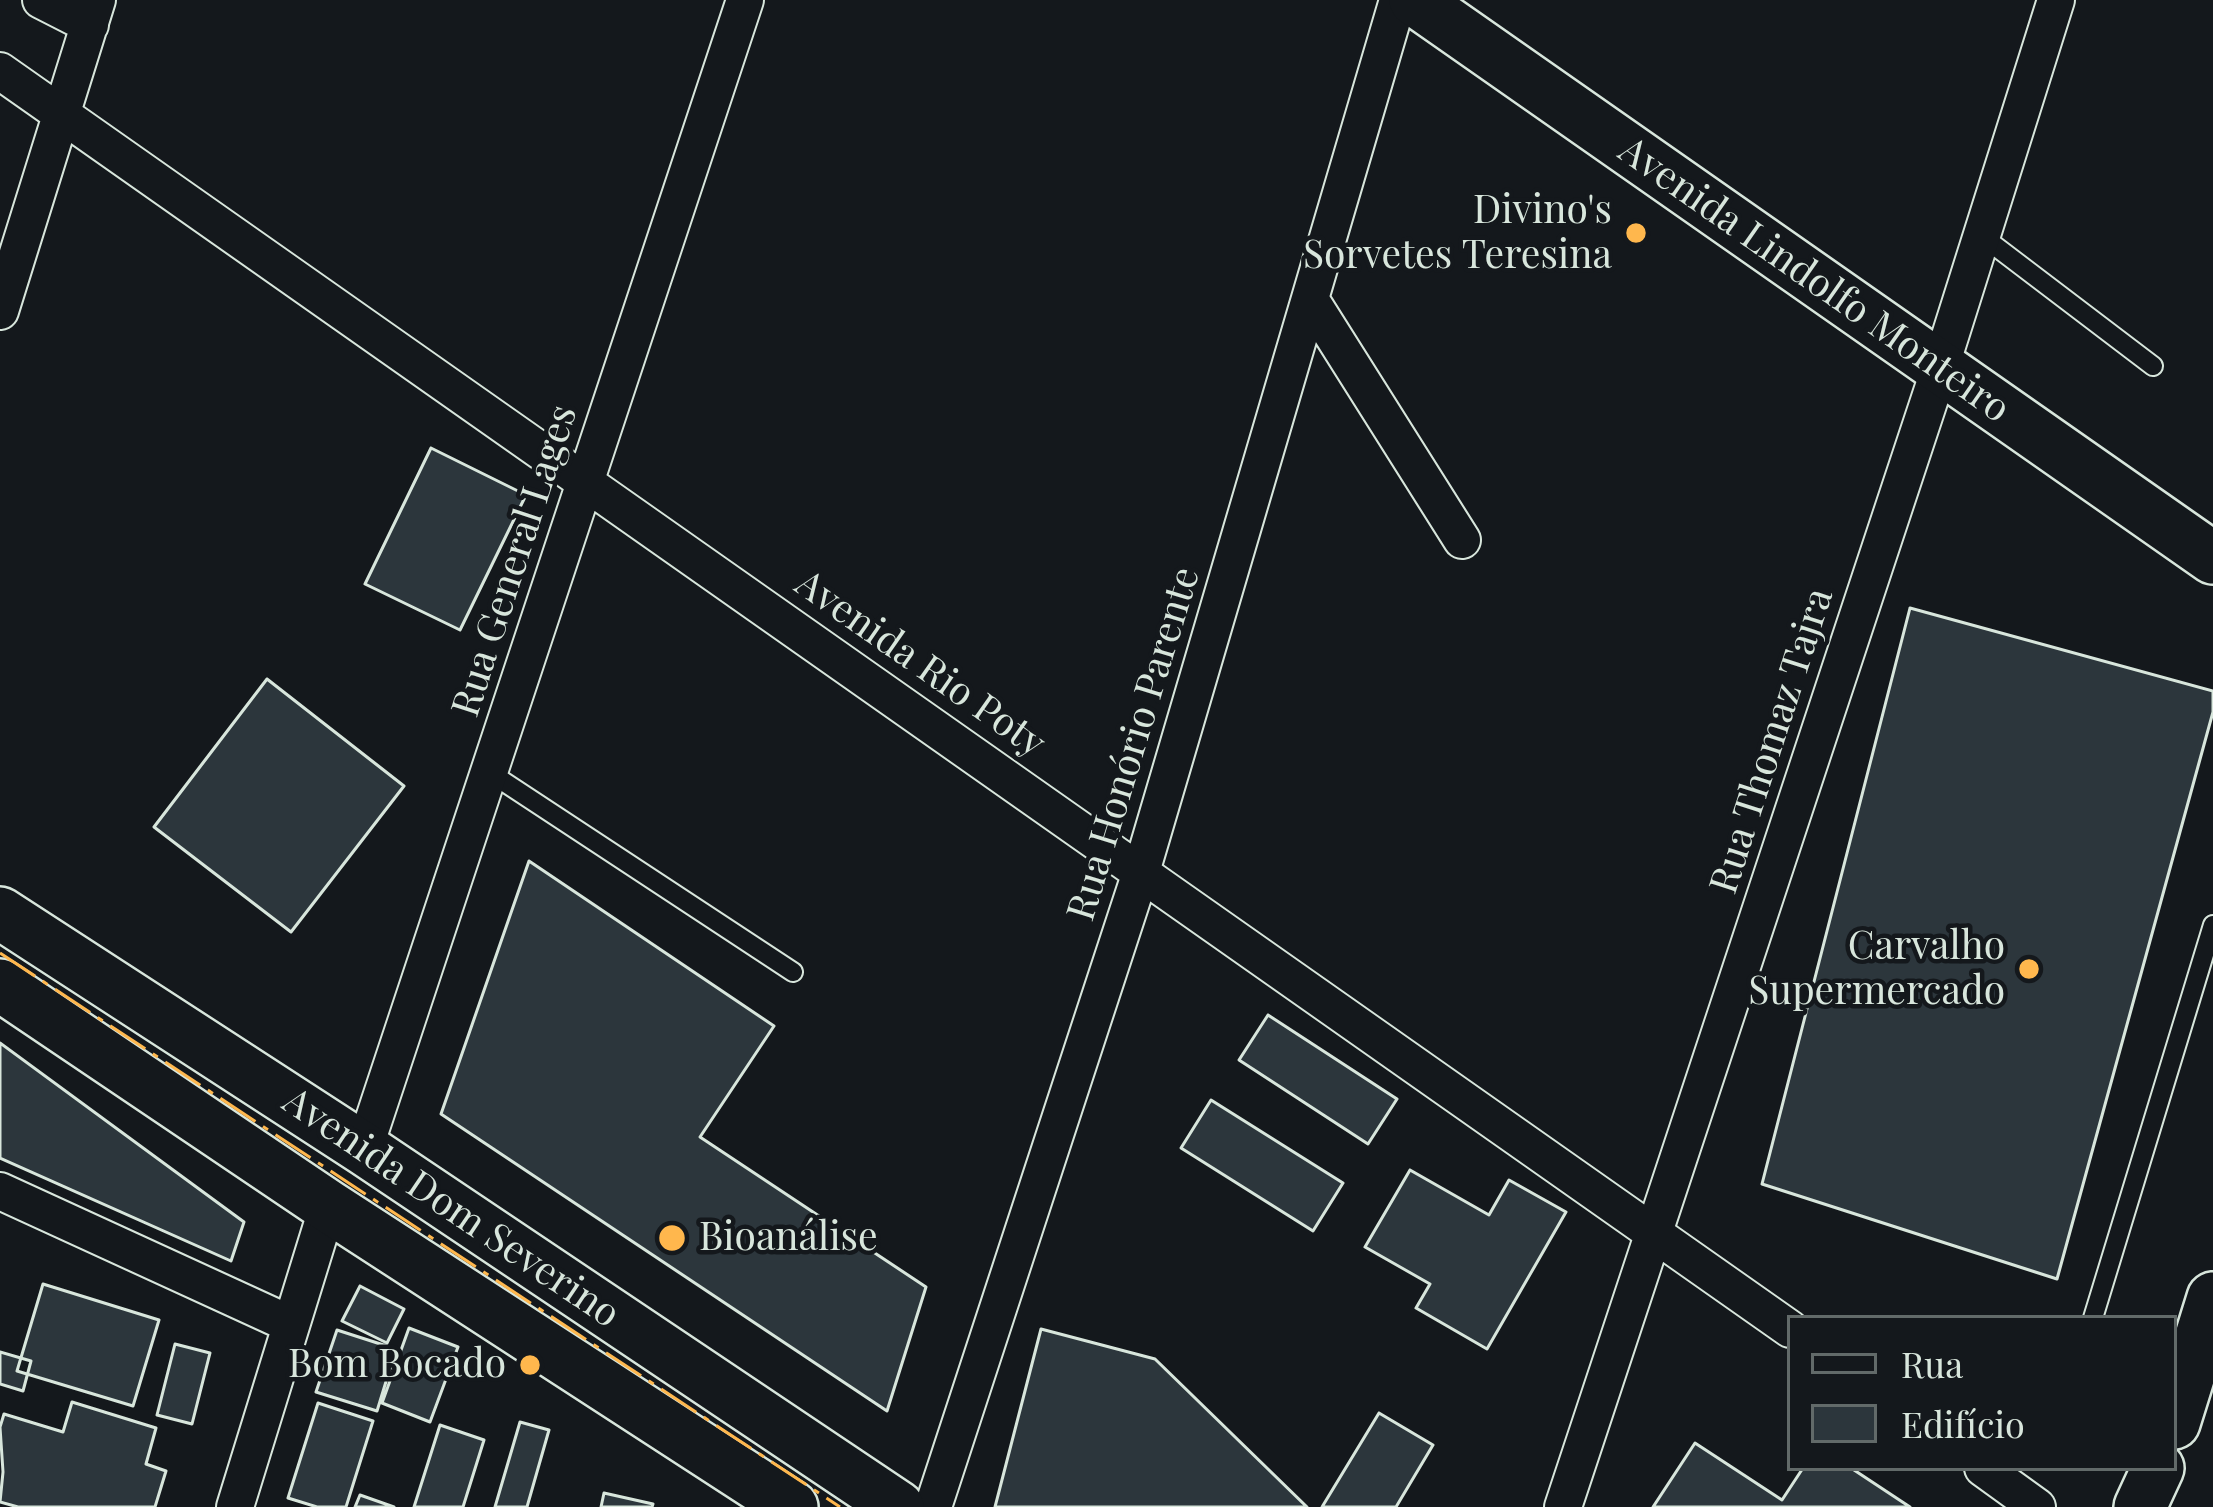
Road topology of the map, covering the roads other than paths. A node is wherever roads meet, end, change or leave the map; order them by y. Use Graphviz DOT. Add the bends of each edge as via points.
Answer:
graph roads {
  1 [pos="41,0"];
  2 [pos="746,0"];
  3 [pos="1398,0"];
  4 [pos="1415,0"];
  5 [pos="2056,0"];
  6 [pos="94,12"];
  7 [pos="0,71"];
  8 [pos="64,115"];
  9 [pos="1982,236"];
  10 [pos="1310,299"];
  11 [pos="0,311"];
  12 [pos="2153,366"];
  13 [pos="1940,368"];
  14 [pos="586,480"];
  15 [pos="1462,540"];
  16 [pos="2213,558"];
  17 [pos="489,772"];
  18 [pos="1142,872"];
  19 [pos="0,913"];
  20 [pos="2213,925"];
  21 [pos="793,972"];
  22 [pos="0,985"];
  23 [pos="364,1149"];
  24 [pos="0,1191"];
  25 [pos="328,1206"];
  26 [pos="1652,1231"];
  27 [pos="2213,1298"];
  28 [pos="2094,1315"];
  29 [pos="290,1324"];
  30 [pos="1787,1327"];
  31 [pos="2177,1413"];
  32 [pos="2158,1471"];
  33 [pos="2160,1471"];
  34 [pos="235,1507"];
  35 [pos="792,1507"];
  36 [pos="898,1507"];
  37 [pos="933,1507"];
  38 [pos="1563,1507"];
  39 [pos="2140,1507"];
  40 [pos="2156,1507"];
  1 -- 6 [label="street"];
  2 -- 14 [label="street, Rua General Lages"];
  3 -- 10 [label="street, Rua Honório Parente"];
  4 -- 13 [label="main road, Avenida Lindolfo Monteiro"];
  5 -- 9 [label="street, Rua Thomaz Tajra"];
  6 -- 8 [label="street"];
  7 -- 8 [label="street, Avenida Rio Poty"];
  8 -- 11 [label="street"];
  8 -- 14 [label="street, Avenida Rio Poty"];
  9 -- 12 [label="lane"];
  9 -- 13 [label="street, Rua Thomaz Tajra"];
  10 -- 15 [label="street"];
  10 -- 18 [label="street, Rua Honório Parente"];
  13 -- 16 [label="main road, Avenida Lindolfo Monteiro"];
  13 -- 26 [label="street, Rua Thomaz Tajra"];
  14 -- 17 [label="street, Rua General Lages"];
  14 -- 18 [label="street, Avenida Rio Poty"];
  17 -- 21 [label="lane"];
  17 -- 23 [label="street, Rua General Lages"];
  18 -- 26 [label="street, Avenida Rio Poty"];
  18 -- 37 [label="street, Rua Honório Parente"];
  19 -- 23 [label="main road, Avenida Dom Severino"];
  20 -- 28 [label="lane"];
  22 -- 25 [label="main road, Avenida Dom Severino"];
  23 -- 36 [label="main road, Avenida Dom Severino"];
  24 -- 29 [label="street"];
  25 -- 29 [label="street"];
  25 -- 35 [label="main road, Avenida Dom Severino"];
  26 -- 30 [label="street, Avenida Rio Poty"];
  26 -- 38 [label="street, Rua Thomaz Tajra"];
  27 -- 31 [label="main road"];
  29 -- 34 [label="street"];
  32 -- 39 [label="main road"];
  33 -- 40 [label="main road"];
}
